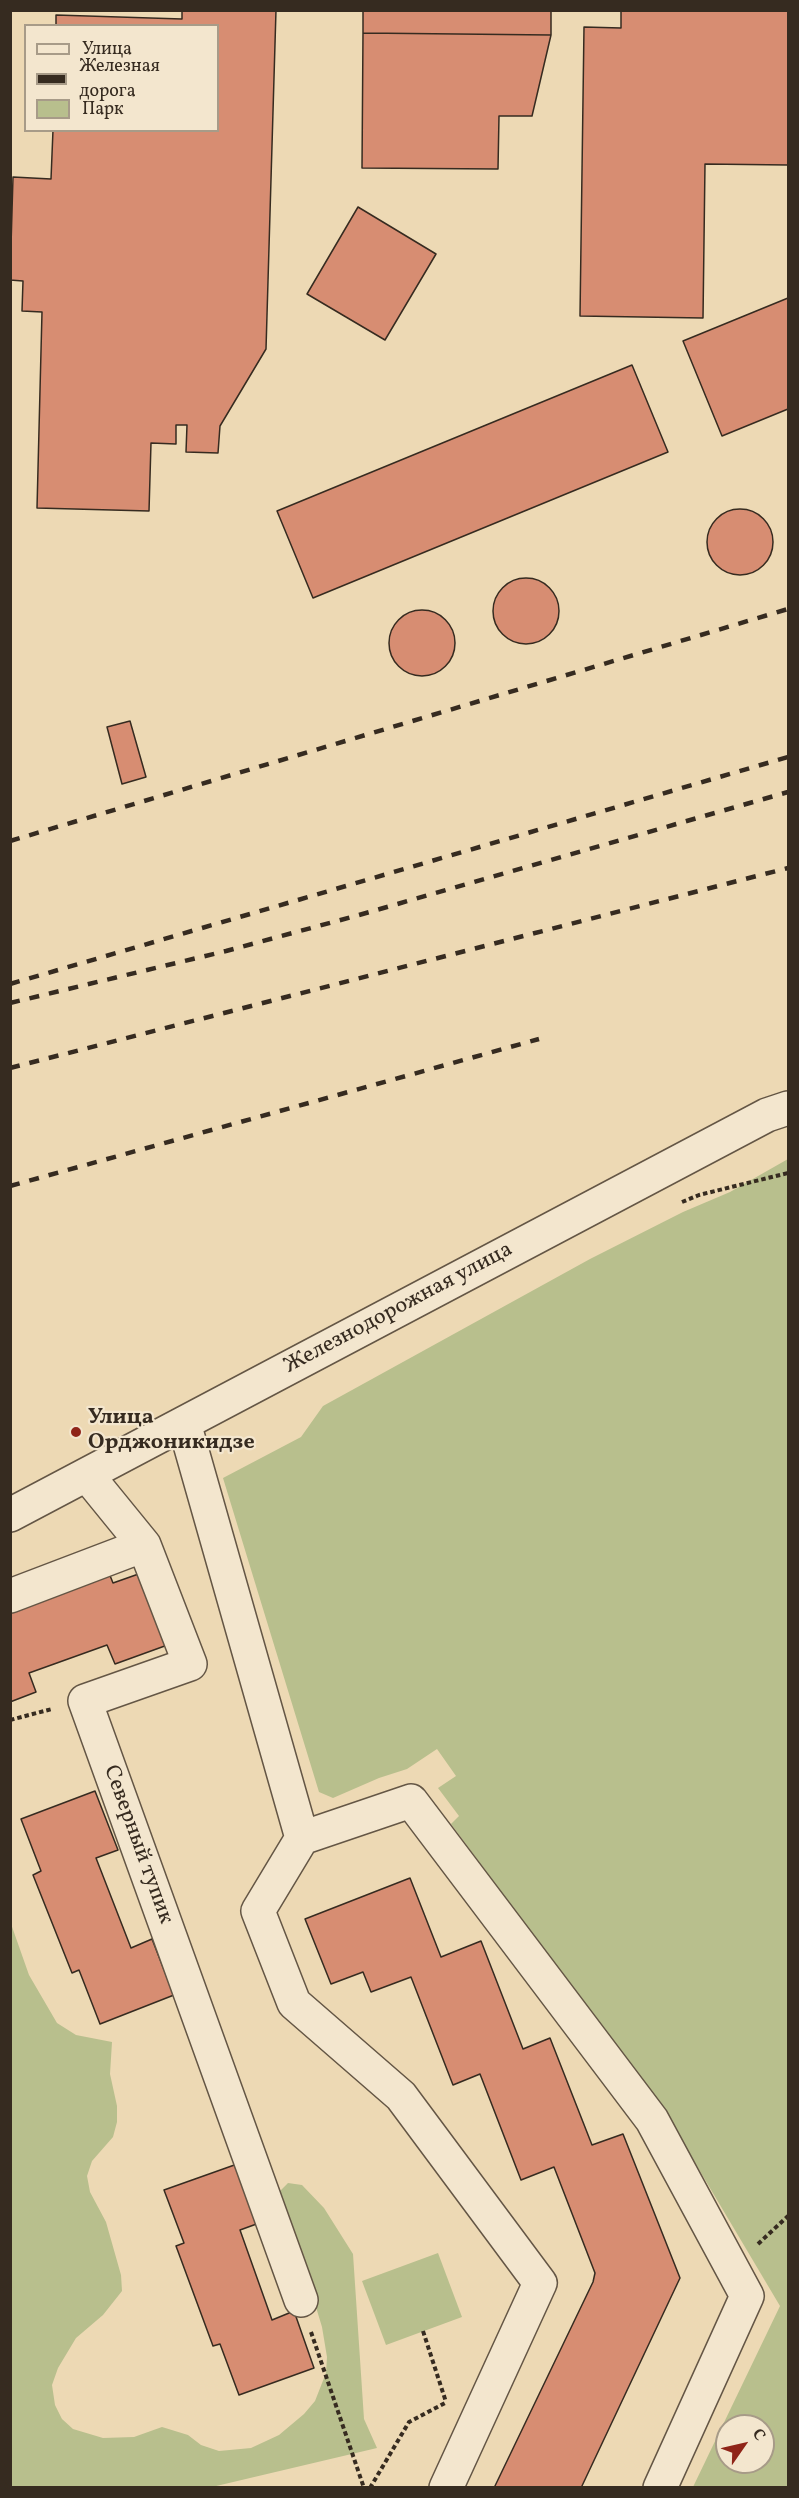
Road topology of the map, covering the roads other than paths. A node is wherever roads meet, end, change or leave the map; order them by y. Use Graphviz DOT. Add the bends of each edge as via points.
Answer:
graph roads {
  1 [pos="789,1108"];
  2 [pos="183,1423"];
  3 [pos="87,1475"];
  4 [pos="10,1515"];
  5 [pos="144,1545"];
  6 [pos="10,1596"];
  7 [pos="302,1838"];
  8 [pos="301,2300"];
  9 [pos="446,2487"];
  10 [pos="660,2487"];
  1 -- 2 [label="street, Железнодорожная улица" via="766,1115"];
  2 -- 3 [label="street, Железнодорожная улица"];
  2 -- 7 [label="street"];
  3 -- 4 [label="street, Железнодорожная улица"];
  3 -- 5 [label="street"];
  5 -- 6 [label="street"];
  5 -- 8 [label="street, Северный тупик" via="190,1664 85,1701"];
  7 -- 9 [label="street" via="258,1911 294,2003 401,2096 540,2283"];
  7 -- 10 [label="street" via="411,1801 652,2120 747,2296"];
}
